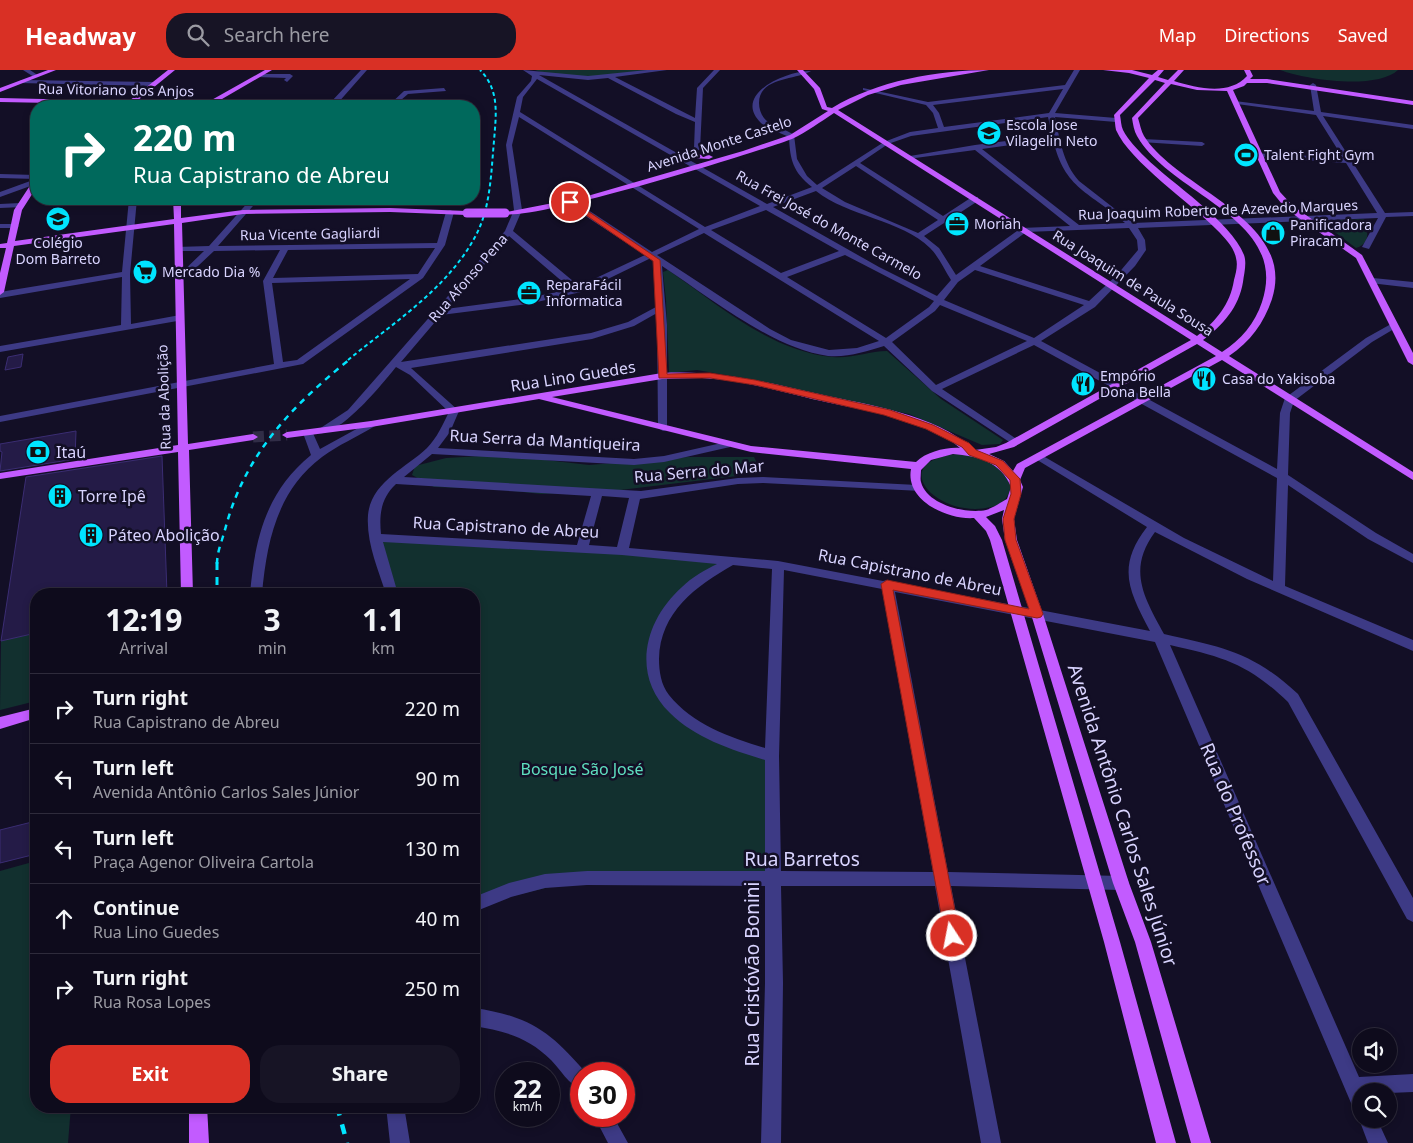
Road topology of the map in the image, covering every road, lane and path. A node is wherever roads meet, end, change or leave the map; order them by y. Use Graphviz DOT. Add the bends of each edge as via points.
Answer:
graph roads {
  1 [pos="26,70"];
  2 [pos="53,70"];
  3 [pos="172,70"];
  4 [pos="269,70"];
  5 [pos="364,70"];
  6 [pos="527,70"];
  7 [pos="664,70"];
  8 [pos="717,70"];
  9 [pos="948,70"];
  10 [pos="986,70"];
  11 [pos="1077,70"];
  12 [pos="1106,70"];
  13 [pos="1163,70"];
  14 [pos="1181,70"];
  15 [pos="806,71"];
  16 [pos="1125,71"];
  17 [pos="535,75"];
  18 [pos="36,76"];
  19 [pos="259,76"];
  20 [pos="609,76"];
  21 [pos="1248,76"];
  22 [pos="588,78"];
  23 [pos="287,80"];
  24 [pos="1150,80"];
  25 [pos="21,82"];
  26 [pos="154,84"];
  27 [pos="1165,84"];
  28 [pos="549,85"];
  29 [pos="1067,87"];
  30 [pos="1313,87"];
  31 [pos="865,89"];
  32 [pos="1229,89"];
  33 [pos="0,90"];
  34 [pos="444,90"];
  35 [pos="526,90"];
  36 [pos="874,92"];
  37 [pos="0,100"];
  38 [pos="134,100"];
  39 [pos="216,100"];
  40 [pos="337,100"];
  41 [pos="396,100"];
  42 [pos="30,101"];
  43 [pos="1413,101"];
  44 [pos="1237,102"];
  45 [pos="928,104"];
  46 [pos="832,109"];
  47 [pos="517,112"];
  48 [pos="1318,113"];
  49 [pos="1050,115"];
  50 [pos="1413,116"];
  51 [pos="1116,120"];
  52 [pos="698,121"];
  53 [pos="1412,127"];
  54 [pos="941,128"];
  55 [pos="1056,136"];
  56 [pos="790,137"];
  57 [pos="1413,137"];
  58 [pos="1143,141"];
  59 [pos="886,143"];
  60 [pos="1202,144"];
  61 [pos="975,147"];
  62 [pos="1260,155"];
  63 [pos="676,156"];
  64 [pos="908,157"];
  65 [pos="1349,161"];
  66 [pos="691,162"];
  67 [pos="856,163"];
  68 [pos="0,176"];
  69 [pos="30,177"];
  70 [pos="630,182"];
  71 [pos="30,184"];
  72 [pos="817,188"];
  73 [pos="30,191"];
  74 [pos="0,194"];
  75 [pos="975,199"];
  76 [pos="570,202"];
  77 [pos="20,205"];
  78 [pos="132,205"];
  79 [pos="178,205"];
  80 [pos="249,205"];
  81 [pos="0,206"];
  82 [pos="766,206"];
  83 [pos="513,212"];
  84 [pos="456,213"];
  85 [pos="241,214"];
  86 [pos="1413,214"];
  87 [pos="1383,216"];
  88 [pos="1306,219"];
  89 [pos="943,220"];
  90 [pos="1240,221"];
  91 [pos="1214,222"];
  92 [pos="179,223"];
  93 [pos="1132,225"];
  94 [pos="0,226"];
  95 [pos="15,226"];
  96 [pos="1076,228"];
  97 [pos="129,230"];
  98 [pos="706,230"];
  99 [pos="1024,230"];
  100 [pos="509,232"];
  101 [pos="918,236"];
  102 [pos="441,245"];
  103 [pos="0,246"];
  104 [pos="11,247"];
  105 [pos="1366,247"];
  106 [pos="286,248"];
  107 [pos="179,249"];
  108 [pos="211,249"];
  109 [pos="0,251"];
  110 [pos="845,252"];
  111 [pos="654,258"];
  112 [pos="975,267"];
  113 [pos="126,274"];
  114 [pos="420,276"];
  115 [pos="782,276"];
  116 [pos="180,278"];
  117 [pos="267,280"];
  118 [pos="955,280"];
  119 [pos="1373,281"];
  120 [pos="1413,285"];
  121 [pos="1112,286"];
  122 [pos="578,290"];
  123 [pos="0,294"];
  124 [pos="938,301"];
  125 [pos="1092,304"];
  126 [pos="660,308"];
  127 [pos="438,313"];
  128 [pos="180,318"];
  129 [pos="1394,326"];
  130 [pos="126,327"];
  131 [pos="1198,340"];
  132 [pos="1034,341"];
  133 [pos="886,342"];
  134 [pos="0,349"];
  135 [pos="1225,357"];
  136 [pos="1413,362"];
  137 [pos="399,364"];
  138 [pos="279,366"];
  139 [pos="662,376"];
  140 [pos="182,384"];
  141 [pos="1118,385"];
  142 [pos="584,389"];
  143 [pos="935,389"];
  144 [pos="538,397"];
  145 [pos="1142,399"];
  146 [pos="1289,400"];
  147 [pos="569,405"];
  148 [pos="454,411"];
  149 [pos="352,412"];
  150 [pos="0,419"];
  151 [pos="371,424"];
  152 [pos="352,427"];
  153 [pos="663,428"];
  154 [pos="321,431"];
  155 [pos="308,433"];
  156 [pos="288,435"];
  157 [pos="253,437"];
  158 [pos="701,438"];
  159 [pos="1014,442"];
  160 [pos="726,445"];
  161 [pos="184,448"];
  162 [pos="430,451"];
  163 [pos="973,453"];
  164 [pos="687,455"];
  165 [pos="317,456"];
  166 [pos="1038,456"];
  167 [pos="918,466"];
  168 [pos="0,476"];
  169 [pos="1284,477"];
  170 [pos="1413,477"];
  171 [pos="1015,479"];
  172 [pos="394,480"];
  173 [pos="917,489"];
  174 [pos="598,492"];
  175 [pos="636,494"];
  176 [pos="1012,501"];
  177 [pos="978,515"];
  178 [pos="1154,526"];
  179 [pos="377,538"];
  180 [pos="582,549"];
  181 [pos="622,551"];
  182 [pos="1413,559"];
  183 [pos="733,560"];
  184 [pos="778,565"];
  185 [pos="887,584"];
  186 [pos="187,588"];
  187 [pos="257,588"];
  188 [pos="390,588"];
  189 [pos="1279,588"];
  190 [pos="1016,611"];
  191 [pos="1037,614"];
  192 [pos="1160,638"];
  193 [pos="1413,646"];
  194 [pos="30,714"];
  195 [pos="0,722"];
  196 [pos="772,756"];
  197 [pos="772,879"];
  198 [pos="941,879"];
  199 [pos="1094,883"];
  200 [pos="1121,883"];
  201 [pos="480,903"];
  202 [pos="1413,914"];
  203 [pos="480,1018"];
  204 [pos="570,1068"];
  205 [pos="1353,1083"];
  206 [pos="1413,1083"];
  207 [pos="1397,1084"];
  208 [pos="198,1113"];
  209 [pos="396,1113"];
  210 [pos="609,1127"];
  211 [pos="1372,1128"];
  212 [pos="199,1143"];
  213 [pos="400,1143"];
  214 [pos="618,1143"];
  215 [pos="771,1143"];
  216 [pos="991,1143"];
  217 [pos="1166,1143"];
  218 [pos="1201,1143"];
  219 [pos="1378,1143"];
  1 -- 18 [label="street"];
  2 -- 18 [label="main road"];
  3 -- 26 [label="main road"];
  4 -- 19 [label="main road"];
  5 -- 40 [label="street"];
  6 -- 17 [label="street"];
  6 -- 22 [label="street" via="559,77"];
  7 -- 20 [label="street"];
  8 -- 52 [label="street" via="700,88"];
  9 -- 31 [label="main road, Avenida Monte Castelo"];
  10 -- 36 [label="main road, Avenida Monte Castelo" via="924,79"];
  11 -- 29 [label="street"];
  12 -- 16 [label="main road"];
  13 -- 16 [label="main road"];
  13 -- 24 [label="main road"];
  14 -- 27 [label="main road"];
  15 -- 46 [label="main road"];
  15 -- 56 [label="street" via="767,85 756,96 761,120"];
  16 -- 24 [label="main road"];
  17 -- 28 [label="street"];
  17 -- 35 [label="street, Rua Afonso Pena"];
  18 -- 25 [label="main road"];
  19 -- 23 [label="street" via="290,76"];
  19 -- 39 [label="main road"];
  20 -- 22 [label="street"];
  20 -- 52 [label="street"];
  21 -- 30 [label="main road"];
  21 -- 32 [label="main road"];
  22 -- 28 [label="street"];
  24 -- 27 [label="main road"];
  24 -- 51 [label="main road"];
  25 -- 26 [label="street"];
  25 -- 33 [label="main road"];
  26 -- 38 [label="main road"];
  27 -- 32 [label="main road"];
  27 -- 58 [label="main road" via="1135,118 1136,131"];
  28 -- 35 [label="street"];
  28 -- 63 [label="street"];
  29 -- 45 [label="street"];
  29 -- 49 [label="street"];
  30 -- 43 [label="main road"];
  30 -- 48 [label="street"];
  31 -- 36 [label="street"];
  31 -- 46 [label="main road, Avenida Monte Castelo"];
  32 -- 44 [label="main road"];
  34 -- 41 [label="street" via="410,91"];
  35 -- 47 [label="street, Rua Afonso Pena" via="520,97"];
  36 -- 45 [label="street"];
  36 -- 46 [label="main road, Avenida Monte Castelo"];
  37 -- 42 [label="main road, Rua Vitoriano dos Anjos"];
  44 -- 48 [label="street"];
  44 -- 62 [label="main road"];
  45 -- 54 [label="street" via="936,113"];
  46 -- 56 [label="main road, Avenida Monte Castelo"];
  46 -- 59 [label="main road, Rua Joaquim de Paula Sousa"];
  47 -- 70 [label="street"];
  47 -- 83 [label="street, Rua Afonso Pena" via="510,145"];
  48 -- 53 [label="street"];
  48 -- 65 [label="street"];
  49 -- 51 [label="street"];
  49 -- 54 [label="street"];
  49 -- 55 [label="street"];
  50 -- 53 [label="street"];
  51 -- 91 [label="main road" via="1122,136 1145,161"];
  52 -- 66 [label="street" via="697,149"];
  53 -- 57 [label="street"];
  54 -- 59 [label="street"];
  55 -- 61 [label="street"];
  55 -- 93 [label="street" via="1064,166 1074,181"];
  56 -- 66 [label="main road, Avenida Monte Castelo"];
  56 -- 66 [label="main road, Avenida Monte Castelo"];
  56 -- 72 [label="street" via="792,153 800,171"];
  58 -- 60 [label="street"];
  58 -- 90 [label="main road" via="1169,166"];
  59 -- 64 [label="main road, Rua Joaquim de Paula Sousa"];
  59 -- 67 [label="street"];
  61 -- 64 [label="street"];
  61 -- 96 [label="street"];
  62 -- 65 [label="street"];
  62 -- 88 [label="main road" via="1277,193"];
  63 -- 66 [label="main road"];
  64 -- 75 [label="main road, Rua Joaquim de Paula Sousa"];
  65 -- 87 [label="street"];
  66 -- 70 [label="main road, Avenida Monte Castelo"];
  66 -- 82 [label="street, Rua Frei José do Monte Carmelo"];
  67 -- 72 [label="street"];
  67 -- 89 [label="street"];
  68 -- 69 [label="street"];
  70 -- 76 [label="main road, Avenida Monte Castelo"];
  70 -- 83 [label="main road, Avenida Monte Castelo"];
  70 -- 98 [label="street"];
  71 -- 74 [label="street"];
  72 -- 82 [label="street"];
  72 -- 101 [label="street" via="833,199"];
  73 -- 77 [label="main road"];
  75 -- 89 [label="street"];
  75 -- 99 [label="main road, Rua Joaquim de Paula Sousa"];
  76 -- 83 [label="main road, Avenida Monte Castelo"];
  76 -- 111 [label="street"];
  77 -- 81 [label="street"];
  77 -- 95 [label="main road"];
  78 -- 97 [label="street"];
  79 -- 92 [label="main road, Rua da Abolição"];
  80 -- 85 [label="street"];
  82 -- 98 [label="street"];
  82 -- 110 [label="street, Rua Frei José do Monte Carmelo"];
  83 -- 84 [label="main road, Avenida Monte Castelo, bridge"];
  83 -- 100 [label="street, Rua Afonso Pena"];
  84 -- 85 [label="main road, Avenida Monte Castelo"];
  84 -- 102 [label="street"];
  85 -- 92 [label="main road, Avenida Monte Castelo"];
  85 -- 108 [label="street"];
  86 -- 87 [label="street, Rua Joaquim Roberto de Azevedo Marques"];
  87 -- 88 [label="street, Rua Joaquim Roberto de Azevedo Marques"];
  87 -- 105 [label="street"];
  88 -- 90 [label="street, Rua Joaquim Roberto de Azevedo Marques"];
  88 -- 119 [label="main road" via="1359,257"];
  89 -- 101 [label="street"];
  90 -- 91 [label="street, Rua Joaquim Roberto de Azevedo Marques"];
  90 -- 135 [label="main road" via="1267,254 1270,293 1255,326"];
  91 -- 93 [label="street, Rua Joaquim Roberto de Azevedo Marques"];
  91 -- 131 [label="main road" via="1237,250 1241,258 1240,272 1231,307"];
  92 -- 97 [label="main road, Avenida Monte Castelo"];
  92 -- 107 [label="main road, Rua da Abolição"];
  93 -- 96 [label="street, Rua Joaquim Roberto de Azevedo Marques"];
  93 -- 121 [label="street" via="1142,240 1142,250"];
  94 -- 95 [label="street"];
  95 -- 104 [label="main road"];
  96 -- 99 [label="street, Rua Joaquim Roberto de Azevedo Marques"];
  97 -- 104 [label="main road, Avenida Monte Castelo"];
  97 -- 113 [label="street"];
  98 -- 111 [label="street"];
  98 -- 115 [label="street"];
  99 -- 112 [label="street"];
  99 -- 121 [label="main road, Rua Joaquim de Paula Sousa"];
  100 -- 122 [label="street"];
  100 -- 127 [label="street, Rua Afonso Pena"];
  101 -- 118 [label="street" via="935,249"];
  102 -- 106 [label="street, Rua Vicente Gagliardi"];
  102 -- 114 [label="street" via="435,259"];
  103 -- 104 [label="main road"];
  104 -- 109 [label="main road"];
  104 -- 123 [label="main road"];
  106 -- 108 [label="street, Rua Vicente Gagliardi"];
  106 -- 117 [label="street"];
  107 -- 108 [label="street, Rua Vicente Gagliardi"];
  107 -- 116 [label="main road, Rua da Abolição"];
  108 -- 116 [label="street"];
  110 -- 115 [label="street"];
  110 -- 124 [label="street, Rua Frei José do Monte Carmelo"];
  111 -- 122 [label="street"];
  111 -- 126 [label="street"];
  111 -- 133 [label="street" via="788,342 829,353 858,351"];
  112 -- 118 [label="street"];
  112 -- 125 [label="street"];
  113 -- 123 [label="street"];
  113 -- 130 [label="street"];
  114 -- 117 [label="street"];
  114 -- 138 [label="street" via="300,362"];
  115 -- 133 [label="street"];
  116 -- 128 [label="main road, Rua da Abolição"];
  117 -- 138 [label="street"];
  118 -- 124 [label="street"];
  119 -- 120 [label="street"];
  119 -- 129 [label="main road"];
  121 -- 125 [label="street"];
  121 -- 131 [label="main road, Rua Joaquim de Paula Sousa"];
  122 -- 127 [label="street" via="528,301"];
  124 -- 132 [label="street, Rua Frei José do Monte Carmelo"];
  124 -- 133 [label="street" via="926,314"];
  125 -- 132 [label="street" via="1074,319"];
  126 -- 137 [label="street" via="631,324 592,336"];
  126 -- 139 [label="street"];
  127 -- 137 [label="street, Rua Afonso Pena"];
  128 -- 130 [label="street"];
  128 -- 140 [label="main road, Rua da Abolição"];
  129 -- 136 [label="main road"];
  129 -- 146 [label="street" via="1369,340"];
  130 -- 134 [label="street"];
  131 -- 135 [label="main road, Rua Joaquim de Paula Sousa"];
  131 -- 141 [label="main road"];
  132 -- 141 [label="street, Rua Frei José do Monte Carmelo"];
  132 -- 143 [label="street"];
  133 -- 143 [label="street"];
  135 -- 145 [label="main road"];
  135 -- 146 [label="main road, Rua Joaquim de Paula Sousa"];
  137 -- 148 [label="street"];
  137 -- 149 [label="street, Rua Afonso Pena"];
  138 -- 140 [label="street"];
  139 -- 142 [label="main road, Rua Lino Guedes"];
  139 -- 153 [label="street"];
  139 -- 163 [label="main road, Rua Lino Guedes" via="710,376 755,382 887,412 938,431 966,445"];
  140 -- 150 [label="street"];
  140 -- 161 [label="main road, Rua da Abolição"];
  141 -- 145 [label="street, Rua Frei José do Monte Carmelo"];
  141 -- 159 [label="main road"];
  142 -- 144 [label="main road, Rua Lino Guedes"];
  142 -- 147 [label="main road" via="571,397"];
  143 -- 159 [label="street"];
  144 -- 147 [label="main road"];
  144 -- 148 [label="main road, Rua Lino Guedes"];
  145 -- 166 [label="main road"];
  145 -- 169 [label="street"];
  146 -- 169 [label="street" via="1285,420"];
  146 -- 170 [label="main road, Rua Joaquim de Paula Sousa"];
  147 -- 153 [label="main road"];
  148 -- 151 [label="main road, Rua Lino Guedes"];
  148 -- 162 [label="street" via="441,439"];
  149 -- 152 [label="street"];
  149 -- 154 [label="street, Rua Afonso Pena"];
  151 -- 152 [label="main road, Rua Lino Guedes"];
  151 -- 165 [label="street"];
  152 -- 154 [label="main road, Rua Lino Guedes"];
  153 -- 158 [label="main road"];
  154 -- 155 [label="main road, Rua Lino Guedes"];
  155 -- 156 [label="main road, Rua Lino Guedes"];
  155 -- 165 [label="street"];
  157 -- 161 [label="main road"];
  158 -- 160 [label="main road"];
  158 -- 164 [label="street"];
  159 -- 163 [label="main road" via="998,450"];
  160 -- 164 [label="street, Rua Serra da Mantiqueira"];
  160 -- 167 [label="main road, Rua Serra da Mantiqueira"];
  161 -- 168 [label="main road"];
  161 -- 186 [label="main road, Rua da Abolição"];
  162 -- 164 [label="street, Rua Serra da Mantiqueira" via="634,462"];
  162 -- 172 [label="street"];
  163 -- 167 [label="main road" via="942,452 925,458"];
  163 -- 171 [label="main road" via="999,463"];
  165 -- 187 [label="street" via="284,489 275,503 264,534"];
  166 -- 171 [label="main road" via="1021,466"];
  166 -- 178 [label="street"];
  167 -- 173 [label="main road" via="914,471"];
  169 -- 182 [label="street" via="1372,536"];
  169 -- 189 [label="street"];
  171 -- 176 [label="main road" via="1016,494"];
  172 -- 174 [label="street, Rua Serra do Mar"];
  172 -- 179 [label="street" via="374,512"];
  173 -- 175 [label="street, Rua Serra do Mar" via="763,480"];
  173 -- 177 [label="main road" via="924,498 948,511"];
  174 -- 175 [label="street, Rua Serra do Mar"];
  174 -- 180 [label="street"];
  175 -- 181 [label="street"];
  176 -- 177 [label="main road" via="992,513"];
  176 -- 191 [label="main road, Avenida Antônio Carlos Sales Júnior" via="1008,519 1011,540"];
  177 -- 190 [label="main road" via="991,529"];
  178 -- 189 [label="street" via="1230,567"];
  178 -- 192 [label="street, Rua do Professor" via="1137,550 1134,568 1138,594"];
  179 -- 180 [label="street, Rua Capistrano de Abreu"];
  179 -- 188 [label="street"];
  180 -- 181 [label="street, Rua Capistrano de Abreu"];
  181 -- 183 [label="street, Rua Capistrano de Abreu"];
  183 -- 184 [label="street, Rua Capistrano de Abreu"];
  183 -- 196 [label="street" via="685,591 660,622 652,672 659,690 674,710 729,743"];
  184 -- 185 [label="street, Rua Capistrano de Abreu"];
  184 -- 196 [label="street, Rua Cristóvão Bonini"];
  185 -- 190 [label="street, Rua Capistrano de Abreu"];
  185 -- 198 [label="street"];
  189 -- 193 [label="street" via="1353,617"];
  190 -- 191 [label="street, Rua Capistrano de Abreu"];
  190 -- 199 [label="main road"];
  191 -- 192 [label="street, Rua Capistrano de Abreu"];
  191 -- 200 [label="main road, Avenida Antônio Carlos Sales Júnior"];
  192 -- 202 [label="street, Rua Capistrano de Abreu" via="1224,654 1249,664 1273,679 1293,698"];
  192 -- 205 [label="street, Rua do Professor"];
  194 -- 195 [label="main road"];
  196 -- 197 [label="street, Rua Cristóvão Bonini"];
  197 -- 198 [label="street, Rua Barretos"];
  197 -- 201 [label="street, Rua Barretos" via="553,880 509,890"];
  197 -- 215 [label="street, Rua Cristóvão Bonini"];
  198 -- 199 [label="street, Rua Barretos"];
  198 -- 216 [label="street"];
  199 -- 200 [label="street, Rua Barretos"];
  199 -- 217 [label="main road"];
  200 -- 218 [label="main road, Avenida Antônio Carlos Sales Júnior" via="1144,942"];
  203 -- 204 [label="street" via="517,1025 536,1034"];
  206 -- 207 [label="street"];
  208 -- 212 [label="main road"];
  209 -- 213 [label="street"];
  210 -- 214 [label="street"];
  211 -- 219 [label="street"];
}
